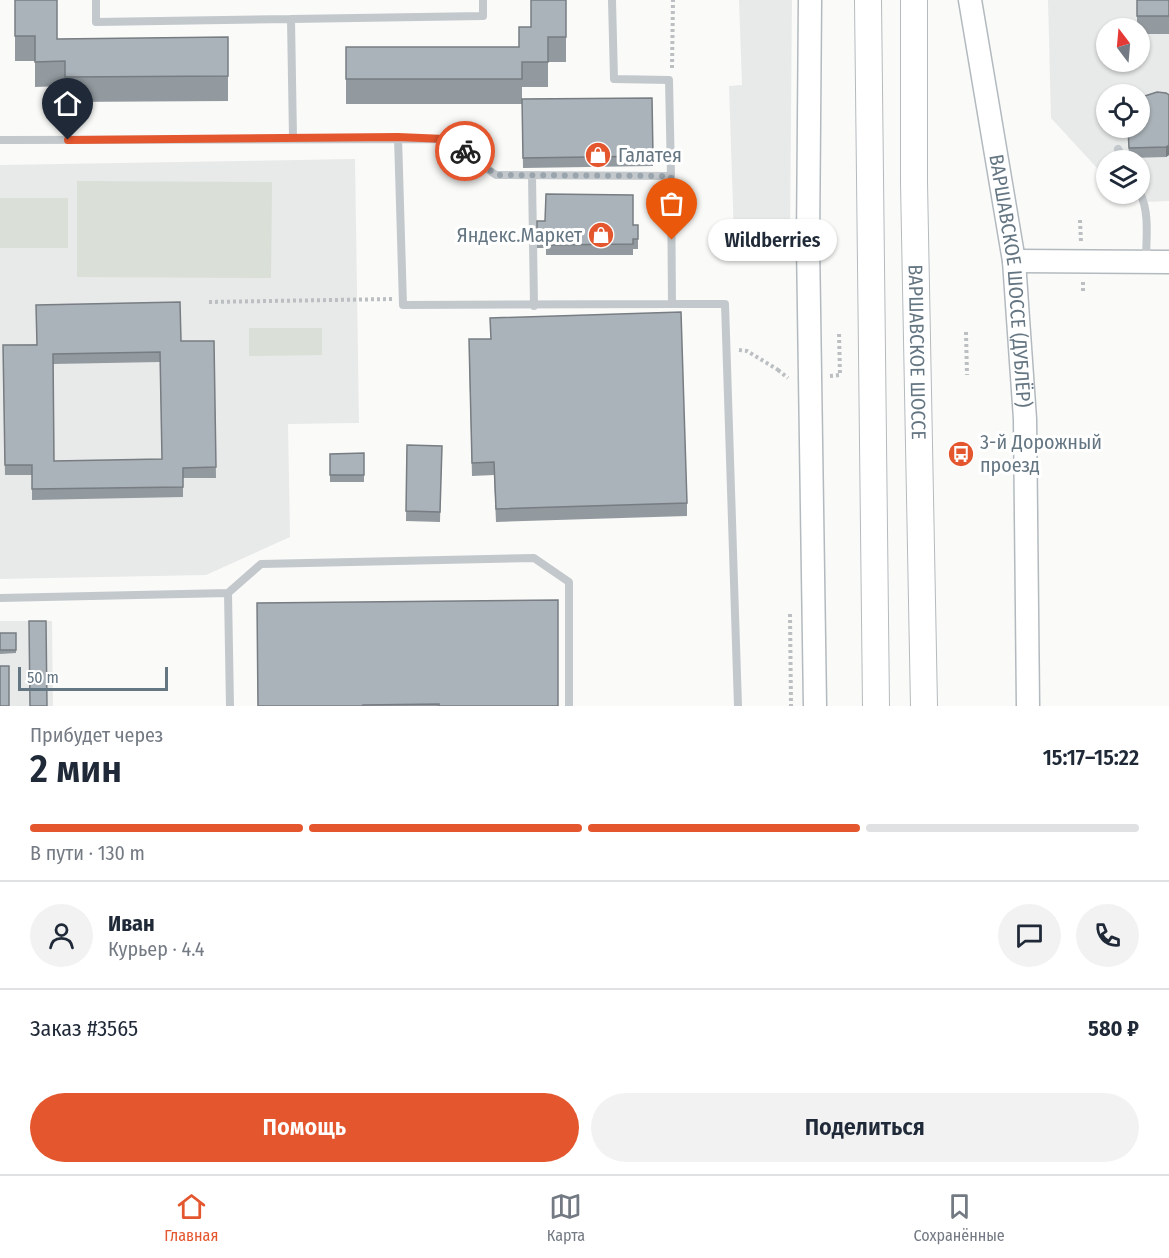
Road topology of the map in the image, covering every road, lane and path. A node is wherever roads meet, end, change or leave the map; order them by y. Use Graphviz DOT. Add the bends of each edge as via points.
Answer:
graph roads {
  1 [pos="96,0"];
  2 [pos="483,0"];
  3 [pos="612,0"];
  4 [pos="673,0"];
  5 [pos="810,0"];
  6 [pos="868,0"];
  7 [pos="914,0"];
  8 [pos="970,0"];
  9 [pos="291,19"];
  10 [pos="669,80"];
  11 [pos="398,137"];
  12 [pos="293,138"];
  13 [pos="0,140"];
  14 [pos="532,176"];
  15 [pos="671,176"];
  16 [pos="1144,204"];
  17 [pos="1014,261"];
  18 [pos="1146,262"];
  19 [pos="1169,262"];
  20 [pos="403,299"];
  21 [pos="209,302"];
  22 [pos="672,304"];
  23 [pos="534,306"];
  24 [pos="966,332"];
  25 [pos="838,333"];
  26 [pos="747,351"];
  27 [pos="780,372"];
  28 [pos="840,375"];
  29 [pos="967,375"];
  30 [pos="228,593"];
  31 [pos="0,598"];
  32 [pos="1026,700"];
  33 [pos="230,706"];
  34 [pos="569,706"];
  35 [pos="738,706"];
  36 [pos="815,706"];
  37 [pos="876,706"];
  38 [pos="924,706"];
  1 -- 9 [label="lane" via="96,22"];
  2 -- 9 [label="lane" via="483,16"];
  3 -- 10 [label="lane" via="614,79"];
  4 -- 10 [label="path" via="675,59"];
  5 -- 36 [label="main road" via="808,243"];
  6 -- 37 [label="main road"];
  7 -- 38 [label="main road, ВАРШАВСКОЕ ШОССЕ"];
  8 -- 17 [label="main road, ВАРШАВСКОЕ ШОССЕ (ДУБЛЁР)"];
  9 -- 12 [label="lane"];
  10 -- 15 [label="lane"];
  11 -- 12 [label="lane"];
  11 -- 14 [label="lane" via="445,139 496,175"];
  11 -- 20 [label="lane"];
  12 -- 13 [label="lane"];
  14 -- 15 [label="lane"];
  14 -- 23 [label="lane"];
  15 -- 22 [label="lane"];
  16 -- 18 [label="lane"];
  17 -- 18 [label="main road"];
  17 -- 32 [label="main road, ВАРШАВСКОЕ ШОССЕ (ДУБЛЁР)" via="1025,420"];
  18 -- 19 [label="main road"];
  20 -- 21 [label="path"];
  20 -- 23 [label="lane" via="403,305"];
  22 -- 23 [label="lane"];
  22 -- 35 [label="lane" via="725,304"];
  24 -- 29 [label="path"];
  25 -- 28 [label="path"];
  26 -- 27 [label="path"];
  30 -- 31 [label="lane"];
  30 -- 33 [label="lane"];
  30 -- 34 [label="lane" via="261,564 534,558 569,582"];
}
